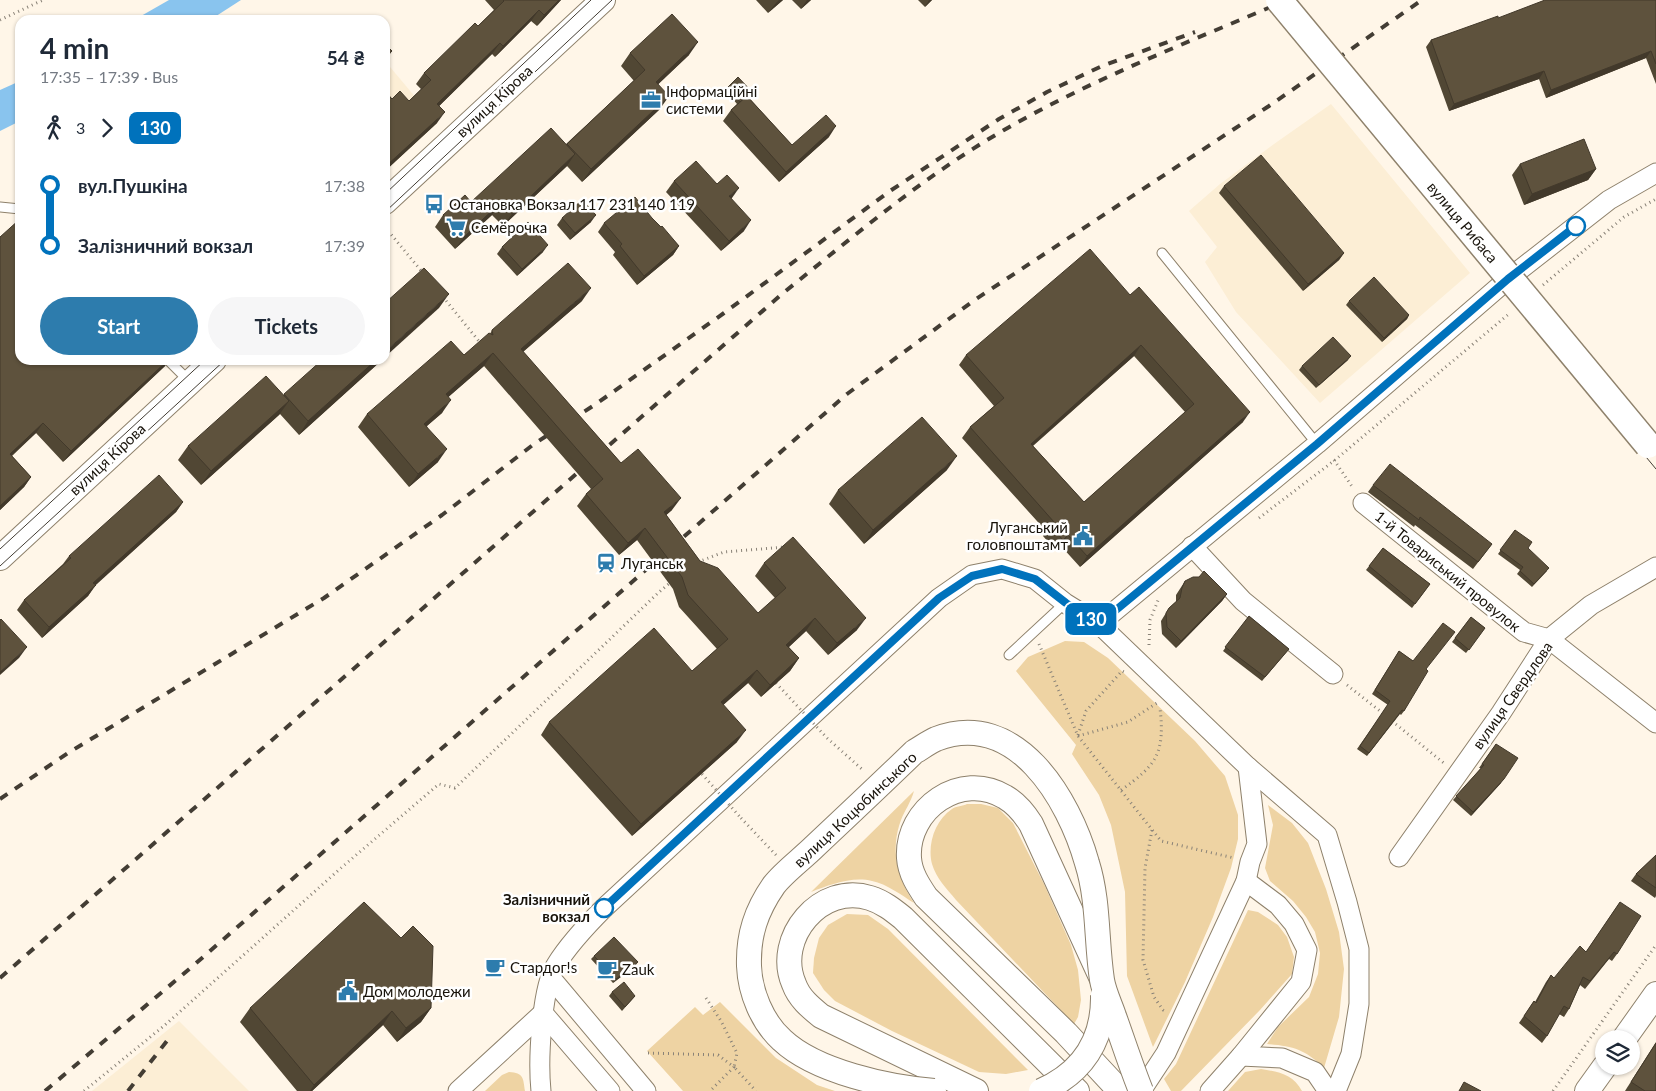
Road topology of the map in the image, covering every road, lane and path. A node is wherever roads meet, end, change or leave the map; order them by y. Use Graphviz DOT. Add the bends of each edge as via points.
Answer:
graph roads {
  1 [pos="43,0"];
  2 [pos="603,0"];
  3 [pos="1278,0"];
  4 [pos="0,20"];
  5 [pos="1656,173"];
  6 [pos="390,197"];
  7 [pos="1656,199"];
  8 [pos="0,207"];
  9 [pos="15,208"];
  10 [pos="390,233"];
  11 [pos="1162,253"];
  12 [pos="428,280"];
  13 [pos="1540,287"];
  14 [pos="441,295"];
  15 [pos="1518,307"];
  16 [pos="484,347"];
  17 [pos="173,365"];
  18 [pos="209,365"];
  19 [pos="190,382"];
  20 [pos="1317,444"];
  21 [pos="1648,445"];
  22 [pos="1335,460"];
  23 [pos="1363,503"];
  24 [pos="1258,519"];
  25 [pos="1192,546"];
  26 [pos="792,547"];
  27 [pos="0,558"];
  28 [pos="693,564"];
  29 [pos="1656,566"];
  30 [pos="672,581"];
  31 [pos="1160,597"];
  32 [pos="1066,603"];
  33 [pos="1099,624"];
  34 [pos="1034,632"];
  35 [pos="1549,639"];
  36 [pos="1155,650"];
  37 [pos="1009,655"];
  38 [pos="1333,674"];
  39 [pos="1130,677"];
  40 [pos="776,683"];
  41 [pos="1152,696"];
  42 [pos="1159,702"];
  43 [pos="1656,723"];
  44 [pos="1078,736"];
  45 [pos="1248,767"];
  46 [pos="1457,773"];
  47 [pos="702,774"];
  48 [pos="880,785"];
  49 [pos="1121,790"];
  50 [pos="1152,830"];
  51 [pos="1399,856"];
  52 [pos="1250,862"];
  53 [pos="790,870"];
  54 [pos="1246,881"];
  55 [pos="1656,945"];
  56 [pos="551,978"];
  57 [pos="1102,981"];
  58 [pos="1656,994"];
  59 [pos="706,998"];
  60 [pos="543,1013"];
  61 [pos="1181,1020"];
  62 [pos="1630,1030"];
  63 [pos="648,1052"];
  64 [pos="1241,1056"];
  65 [pos="734,1067"];
  66 [pos="1599,1075"];
  67 [pos="84,1091"];
  68 [pos="458,1091"];
  69 [pos="541,1091"];
  70 [pos="610,1091"];
  71 [pos="646,1091"];
  72 [pos="710,1091"];
  73 [pos="756,1091"];
  74 [pos="934,1091"];
  75 [pos="976,1091"];
  76 [pos="1040,1091"];
  77 [pos="1077,1091"];
  78 [pos="1120,1091"];
  79 [pos="1141,1091"];
  80 [pos="1210,1091"];
  81 [pos="1328,1091"];
  82 [pos="1336,1091"];
  83 [pos="1553,1091"];
  84 [pos="1587,1091"];
  1 -- 4 [label="path"];
  2 -- 6 [label="street, вулиця Кірова"];
  3 -- 21 [label="main road, вулиця Рибаса, bridge"];
  5 -- 20 [label="street" via="1609,200 1514,274"];
  7 -- 13 [label="path" via="1624,217"];
  8 -- 9 [label="lane"];
  10 -- 12 [label="path"];
  11 -- 20 [label="lane"];
  14 -- 16 [label="path"];
  15 -- 22 [label="path"];
  17 -- 19 [label="lane"];
  18 -- 19 [label="street, вулиця Кірова"];
  19 -- 27 [label="street, вулиця Кірова"];
  20 -- 22 [label="path"];
  20 -- 25 [label="street"];
  22 -- 23 [label="path"];
  22 -- 24 [label="path"];
  23 -- 35 [label="street, 1-й Товариський провулок" via="1524,632"];
  25 -- 33 [label="street"];
  25 -- 38 [label="street" via="1243,601"];
  26 -- 28 [label="path" via="724,552"];
  29 -- 35 [label="street, вулиця Свердлова" via="1591,605"];
  30 -- 67 [label="path" via="455,788 439,784 165,1025"];
  31 -- 36 [label="path" via="1150,620 1148,644"];
  32 -- 33 [label="street"];
  32 -- 34 [label="lane"];
  32 -- 56 [label="street" via="1035,579 1002,569 972,576 939,598 604,908 556,965"];
  33 -- 45 [label="street"];
  34 -- 37 [label="lane"];
  34 -- 44 [label="path"];
  35 -- 43 [label="street, 1-й Товариський провулок"];
  35 -- 46 [label="street, вулиця Свердлова"];
  38 -- 46 [label="path"];
  39 -- 44 [label="path" via="1122,671 1086,711"];
  40 -- 48 [label="path, bridge" via="827,738"];
  41 -- 42 [label="path"];
  42 -- 44 [label="path" via="1128,722"];
  42 -- 49 [label="path" via="1162,729 1157,756 1143,775"];
  44 -- 49 [label="path"];
  45 -- 52 [label="street" via="1257,844"];
  45 -- 82 [label="street" via="1327,835 1347,902 1359,949 1359,1004 1352,1054"];
  46 -- 51 [label="street, вулиця Свердлова"];
  47 -- 53 [label="path, bridge"];
  48 -- 53 [label="street, вулиця Коцюбинського, bridge"];
  48 -- 57 [label="street, вулиця Коцюбинського, bridge" via="914,752 936,739 960,732 986,734 1010,744 1029,760 1052,784 1088,864 1094,893"];
  49 -- 50 [label="path"];
  50 -- 52 [label="path" via="1162,842"];
  50 -- 61 [label="path" via="1145,868 1143,960 1154,997 1163,1010"];
  52 -- 54 [label="street"];
  53 -- 74 [label="street, вулиця Коцюбинського, bridge" via="775,884 757,914 748,947 750,981 761,1013 782,1040 813,1061 863,1079"];
  54 -- 61 [label="street"];
  54 -- 64 [label="street" via="1278,905 1294,924 1307,950 1301,982"];
  55 -- 83 [label="path"];
  56 -- 60 [label="street"];
  56 -- 71 [label="street"];
  57 -- 76 [label="street, bridge" via="1103,1004 1093,1045 1077,1068"];
  57 -- 78 [label="street" via="1031,824 1019,807 1004,796 986,790 967,789 932,803 918,819 910,838 909,859 914,879 926,897 1066,1033"];
  57 -- 79 [label="street, вулиця Коцюбинського, bridge"];
  58 -- 62 [label="street"];
  59 -- 65 [label="path" via="737,1053"];
  60 -- 68 [label="street"];
  60 -- 69 [label="street"];
  60 -- 70 [label="street"];
  61 -- 79 [label="street" via="1166,1053"];
  63 -- 65 [label="path" via="718,1055"];
  64 -- 80 [label="street"];
  64 -- 81 [label="street" via="1282,1058 1315,1072"];
  65 -- 72 [label="path"];
  65 -- 73 [label="path"];
  66 -- 84 [label="street"];
  75 -- 77 [label="street" via="821,1016 804,1001 794,984 789,964 791,944 799,925 812,910 830,900 849,896 869,897 888,905"];
}
